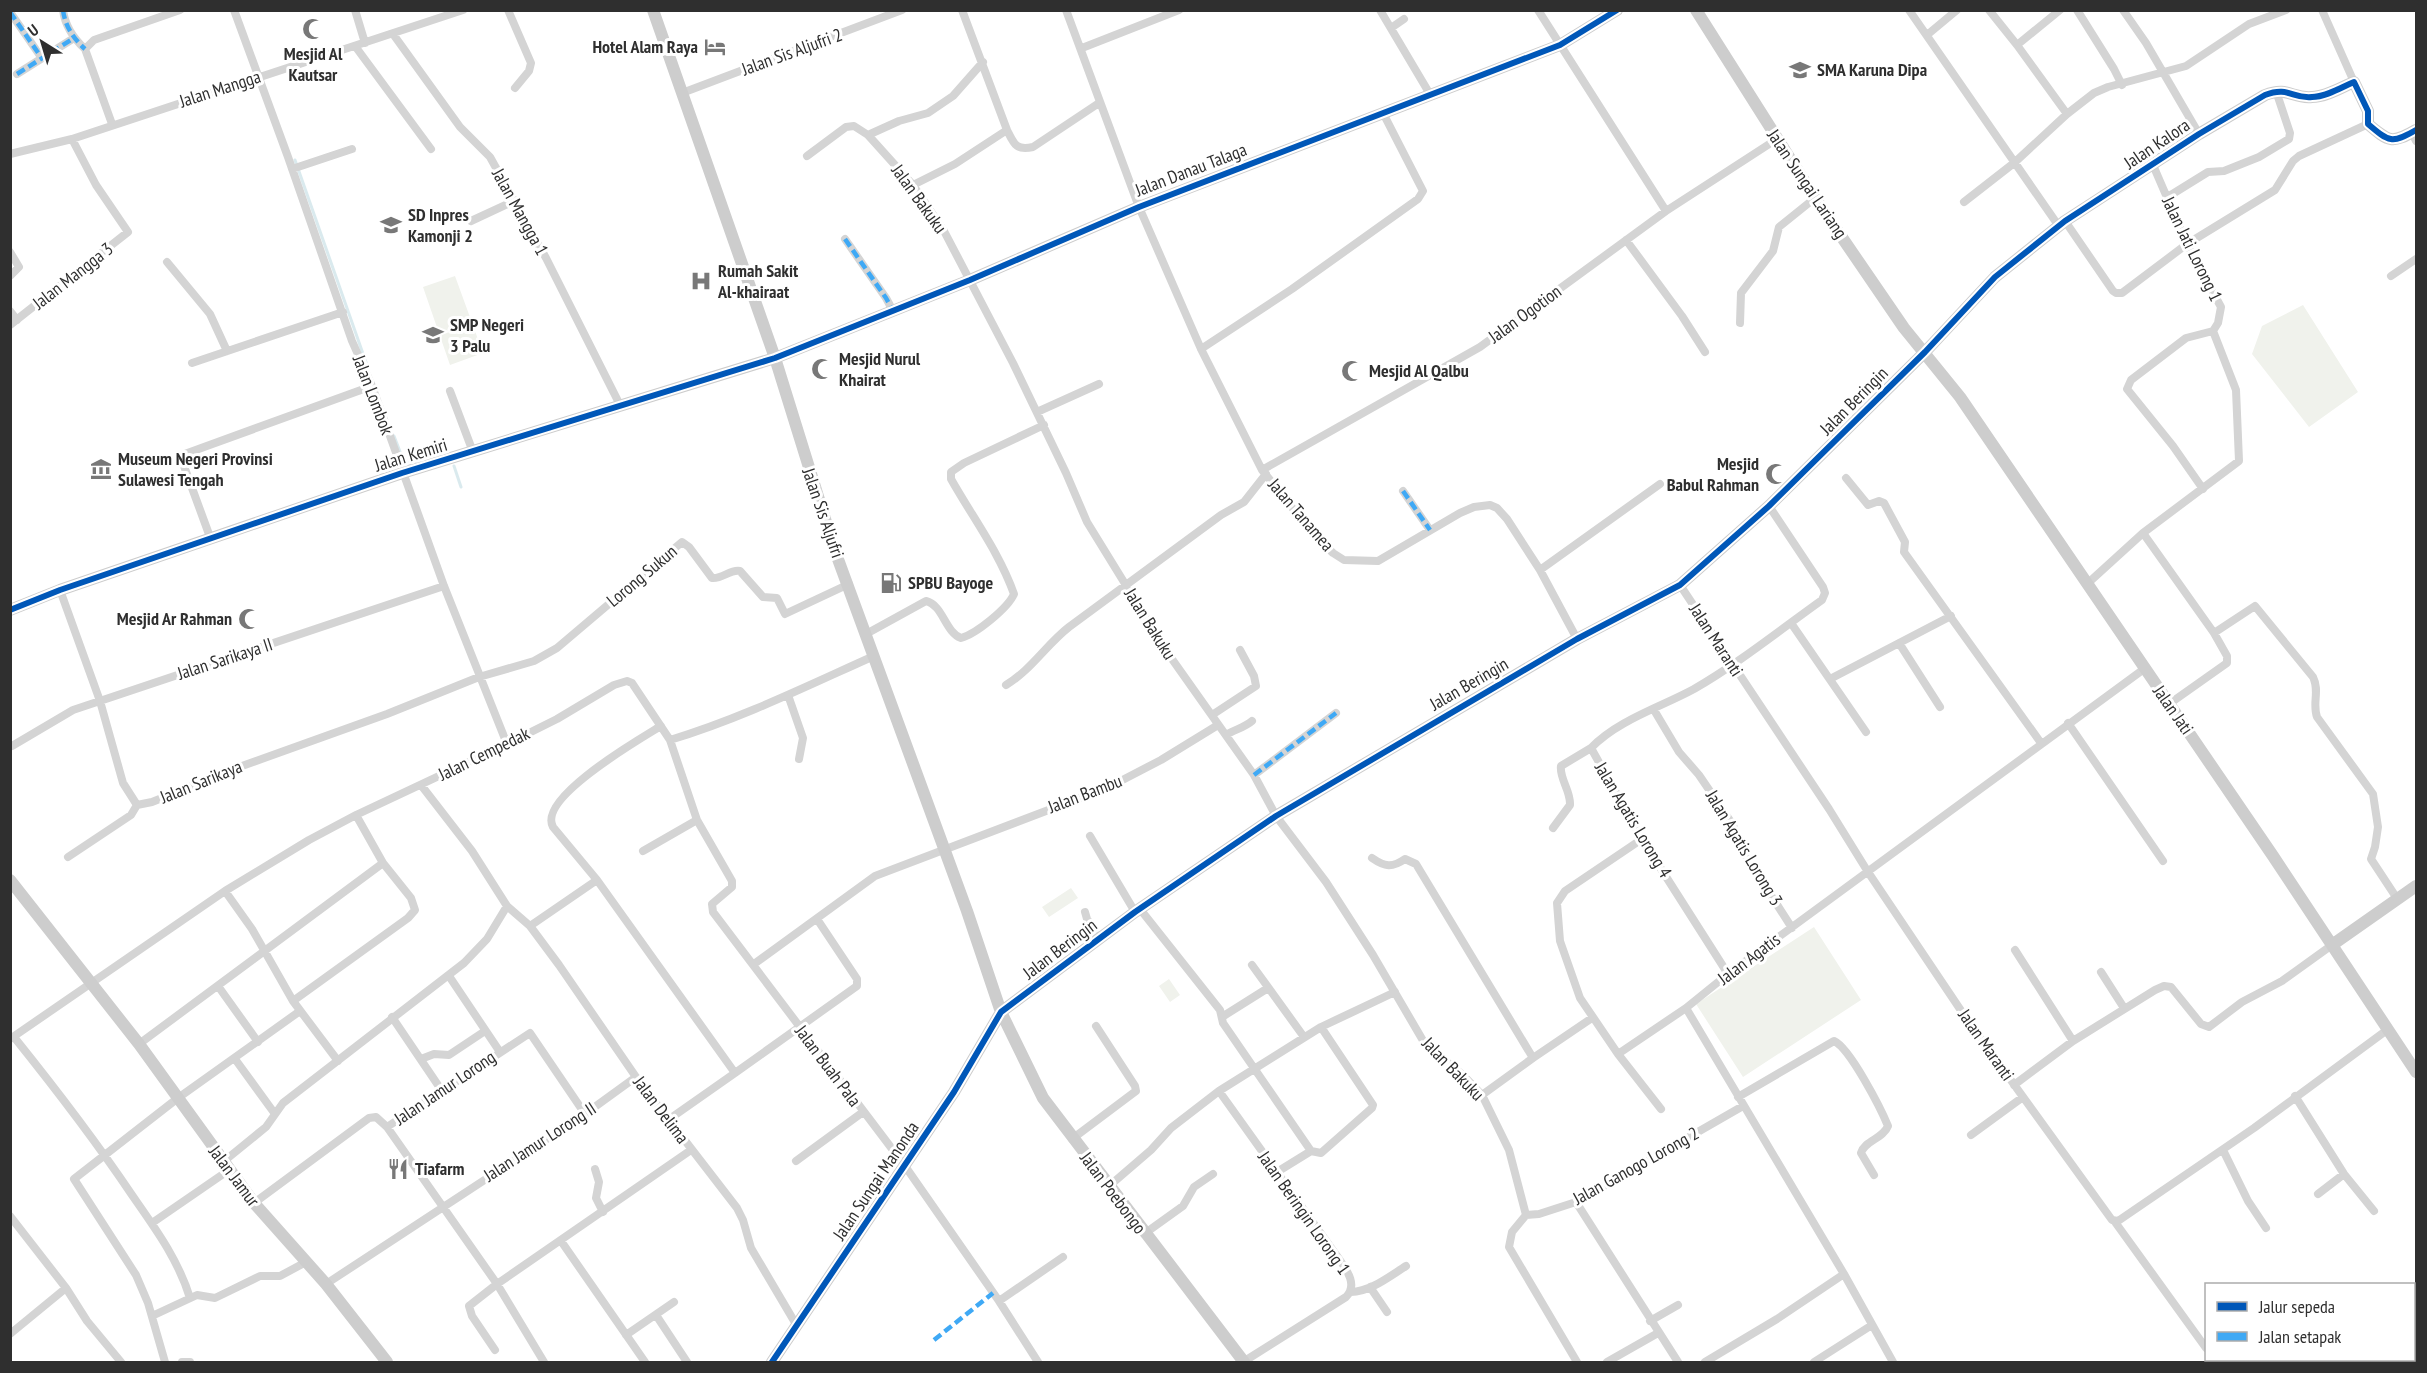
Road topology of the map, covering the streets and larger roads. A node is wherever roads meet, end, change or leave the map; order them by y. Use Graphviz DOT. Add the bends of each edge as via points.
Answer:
graph roads {
  1 [pos="63,10"];
  2 [pos="180,10"];
  3 [pos="234,10"];
  4 [pos="355,10"];
  5 [pos="463,10"];
  6 [pos="508,10"];
  7 [pos="653,10"];
  8 [pos="902,10"];
  9 [pos="962,10"];
  10 [pos="1066,10"];
  11 [pos="1179,10"];
  12 [pos="1380,10"];
  13 [pos="1538,10"];
  14 [pos="1617,10"];
  15 [pos="1696,10"];
  16 [pos="1909,10"];
  17 [pos="1957,10"];
  18 [pos="1989,10"];
  19 [pos="2060,10"];
  20 [pos="2077,10"];
  21 [pos="2123,10"];
  22 [pos="2286,10"];
  23 [pos="2322,10"];
  24 [pos="10,12"];
  25 [pos="1404,19"];
  26 [pos="1391,28"];
  27 [pos="393,33"];
  28 [pos="1927,35"];
  29 [pos="74,38"];
  30 [pos="365,43"];
  31 [pos="1560,45"];
  32 [pos="2017,45"];
  33 [pos="356,46"];
  34 [pos="86,48"];
  35 [pos="1082,48"];
  36 [pos="41,57"];
  37 [pos="983,62"];
  38 [pos="2164,73"];
  39 [pos="17,74"];
  40 [pos="259,76"];
  41 [pos="2354,82"];
  42 [pos="2122,85"];
  43 [pos="515,88"];
  44 [pos="2276,91"];
  45 [pos="682,93"];
  46 [pos="1431,96"];
  47 [pos="1099,103"];
  48 [pos="1383,113"];
  49 [pos="2067,114"];
  50 [pos="112,124"];
  51 [pos="2368,124"];
  52 [pos="1007,129"];
  53 [pos="2199,134"];
  54 [pos="868,135"];
  55 [pos="2415,135"];
  56 [pos="72,139"];
  57 [pos="1777,139"];
  58 [pos="352,149"];
  59 [pos="431,149"];
  60 [pos="10,154"];
  61 [pos="807,156"];
  62 [pos="2014,163"];
  63 [pos="2153,165"];
  64 [pos="292,169"];
  65 [pos="913,185"];
  66 [pos="1815,198"];
  67 [pos="2166,198"];
  68 [pos="514,201"];
  69 [pos="1964,202"];
  70 [pos="1138,207"];
  71 [pos="1666,211"];
  72 [pos="471,221"];
  73 [pos="2062,223"];
  74 [pos="845,239"];
  75 [pos="1626,240"];
  76 [pos="2187,244"];
  77 [pos="10,252"];
  78 [pos="2416,259"];
  79 [pos="167,262"];
  80 [pos="10,276"];
  81 [pos="2391,276"];
  82 [pos="970,280"];
  83 [pos="10,311"];
  84 [pos="892,311"];
  85 [pos="343,312"];
  86 [pos="14,323"];
  87 [pos="1740,323"];
  88 [pos="2213,331"];
  89 [pos="1201,349"];
  90 [pos="227,351"];
  91 [pos="1705,352"];
  92 [pos="1925,352"];
  93 [pos="775,358"];
  94 [pos="192,363"];
  95 [pos="1098,384"];
  96 [pos="372,386"];
  97 [pos="450,391"];
  98 [pos="621,406"];
  99 [pos="1037,412"];
  100 [pos="1044,425"];
  101 [pos="473,452"];
  102 [pos="1264,472"];
  103 [pos="402,473"];
  104 [pos="1846,478"];
  105 [pos="1660,484"];
  106 [pos="2203,489"];
  107 [pos="1403,490"];
  108 [pos="1769,507"];
  109 [pos="1430,530"];
  110 [pos="2143,533"];
  111 [pos="210,537"];
  112 [pos="1540,570"];
  113 [pos="849,584"];
  114 [pos="2087,584"];
  115 [pos="1680,585"];
  116 [pos="444,586"];
  117 [pos="1126,586"];
  118 [pos="60,590"];
  119 [pos="10,610"];
  120 [pos="1950,616"];
  121 [pos="1791,623"];
  122 [pos="2214,633"];
  123 [pos="866,634"];
  124 [pos="1577,639"];
  125 [pos="1899,643"];
  126 [pos="1240,650"];
  127 [pos="874,656"];
  128 [pos="1732,666"];
  129 [pos="2144,669"];
  130 [pos="479,677"];
  131 [pos="1830,679"];
  132 [pos="1006,685"];
  133 [pos="788,695"];
  134 [pos="100,701"];
  135 [pos="2169,704"];
  136 [pos="1940,707"];
  137 [pos="1654,710"];
  138 [pos="1336,712"];
  139 [pos="1212,715"];
  140 [pos="1252,720"];
  141 [pos="2068,723"];
  142 [pos="1218,724"];
  143 [pos="661,726"];
  144 [pos="1866,732"];
  145 [pos="1226,735"];
  146 [pos="670,740"];
  147 [pos="2041,743"];
  148 [pos="507,744"];
  149 [pos="12,746"];
  150 [pos="1591,748"];
  151 [pos="799,759"];
  152 [pos="1254,775"];
  153 [pos="421,785"];
  154 [pos="137,805"];
  155 [pos="356,816"];
  156 [pos="1276,816"];
  157 [pos="697,820"];
  158 [pos="1552,828"];
  159 [pos="1090,836"];
  160 [pos="1642,838"];
  161 [pos="944,850"];
  162 [pos="644,851"];
  163 [pos="68,857"];
  164 [pos="1372,858"];
  165 [pos="2163,861"];
  166 [pos="383,864"];
  167 [pos="1868,872"];
  168 [pos="10,880"];
  169 [pos="597,880"];
  170 [pos="2416,886"];
  171 [pos="225,891"];
  172 [pos="2398,900"];
  173 [pos="507,906"];
  174 [pos="1137,911"];
  175 [pos="1085,912"];
  176 [pos="817,919"];
  177 [pos="530,926"];
  178 [pos="1792,927"];
  179 [pos="1099,938"];
  180 [pos="2332,945"];
  181 [pos="2015,950"];
  182 [pos="263,952"];
  183 [pos="754,964"];
  184 [pos="1252,965"];
  185 [pos="2101,972"];
  186 [pos="1728,974"];
  187 [pos="448,976"];
  188 [pos="91,982"];
  189 [pos="218,986"];
  190 [pos="1268,988"];
  191 [pos="1395,992"];
  192 [pos="293,1001"];
  193 [pos="1686,1008"];
  194 [pos="2124,1008"];
  195 [pos="300,1011"];
  196 [pos="1000,1012"];
  197 [pos="392,1017"];
  198 [pos="1222,1017"];
  199 [pos="1592,1018"];
  200 [pos="1096,1026"];
  201 [pos="1321,1027"];
  202 [pos="800,1028"];
  203 [pos="2387,1030"];
  204 [pos="484,1031"];
  205 [pos="1304,1037"];
  206 [pos="12,1038"];
  207 [pos="2073,1041"];
  208 [pos="258,1042"];
  209 [pos="139,1044"];
  210 [pos="500,1052"];
  211 [pos="1618,1054"];
  212 [pos="1533,1058"];
  213 [pos="235,1059"];
  214 [pos="421,1059"];
  215 [pos="338,1061"];
  216 [pos="1254,1069"];
  217 [pos="2416,1072"];
  218 [pos="735,1073"];
  219 [pos="636,1077"];
  220 [pos="2014,1085"];
  221 [pos="442,1090"];
  222 [pos="1219,1091"];
  223 [pos="1482,1095"];
  224 [pos="2295,1096"];
  225 [pos="1738,1097"];
  226 [pos="2023,1097"];
  227 [pos="178,1098"];
  228 [pos="1743,1106"];
  229 [pos="1661,1109"];
  230 [pos="863,1112"];
  231 [pos="275,1114"];
  232 [pos="585,1114"];
  233 [pos="668,1120"];
  234 [pos="387,1127"];
  235 [pos="1971,1135"];
  236 [pos="1072,1139"];
  237 [pos="691,1150"];
  238 [pos="2223,1150"];
  239 [pos="1311,1151"];
  240 [pos="105,1154"];
  241 [pos="796,1161"];
  242 [pos="226,1166"];
  243 [pos="905,1166"];
  244 [pos="595,1169"];
  245 [pos="1277,1172"];
  246 [pos="1213,1174"];
  247 [pos="2344,1174"];
  248 [pos="1874,1175"];
  249 [pos="1108,1186"];
  250 [pos="2318,1194"];
  251 [pos="1576,1202"];
  252 [pos="254,1203"];
  253 [pos="444,1205"];
  254 [pos="2374,1211"];
  255 [pos="603,1212"];
  256 [pos="1526,1215"];
  257 [pos="10,1216"];
  258 [pos="2115,1222"];
  259 [pos="152,1224"];
  260 [pos="2266,1228"];
  261 [pos="1144,1234"];
  262 [pos="561,1241"];
  263 [pos="1063,1257"];
  264 [pos="306,1262"];
  265 [pos="1406,1266"];
  266 [pos="1844,1274"];
  267 [pos="326,1284"];
  268 [pos="497,1284"];
  269 [pos="1370,1287"];
  270 [pos="66,1288"];
  271 [pos="1351,1292"];
  272 [pos="190,1298"];
  273 [pos="999,1301"];
  274 [pos="674,1302"];
  275 [pos="1678,1305"];
  276 [pos="1387,1312"];
  277 [pos="656,1315"];
  278 [pos="152,1316"];
  279 [pos="1650,1321"];
  280 [pos="1872,1325"];
  281 [pos="796,1326"];
  282 [pos="1658,1333"];
  283 [pos="10,1334"];
  284 [pos="626,1335"];
  285 [pos="2205,1347"];
  286 [pos="495,1350"];
  287 [pos="1034,1361"];
  288 [pos="121,1362"];
  289 [pos="165,1362"];
  290 [pos="182,1362"];
  291 [pos="190,1362"];
  292 [pos="387,1362"];
  293 [pos="544,1362"];
  294 [pos="645,1362"];
  295 [pos="687,1362"];
  296 [pos="772,1362"];
  297 [pos="1244,1362"];
  298 [pos="1577,1362"];
  299 [pos="1607,1362"];
  300 [pos="1678,1362"];
  301 [pos="1705,1362"];
  302 [pos="1814,1362"];
  303 [pos="1893,1362"];
  1 -- 29 [label="street"];
  2 -- 34 [label="street" via="94,40"];
  3 -- 40 [label="street, Jalan Lombok"];
  4 -- 30 [label="street"];
  5 -- 27 [label="street, Jalan Mangga"];
  6 -- 43 [label="street" via="531,63"];
  7 -- 45 [label="street, Jalan Sis Aljufri"];
  8 -- 45 [label="street, Jalan Sis Aljufri 2"];
  9 -- 37 [label="street"];
  10 -- 35 [label="street, Jalan Tanamea"];
  11 -- 35 [label="street"];
  12 -- 26 [label="street"];
  13 -- 31 [label="street"];
  14 -- 31 [label="street, Jalan Danau Talaga"];
  15 -- 57 [label="street, Jalan Sungai Lariang"];
  16 -- 28 [label="street"];
  17 -- 28 [label="street"];
  18 -- 32 [label="street"];
  19 -- 32 [label="street"];
  20 -- 42 [label="street"];
  21 -- 38 [label="street"];
  22 -- 38 [label="street" via="2249,24 2186,66"];
  23 -- 41 [label="street"];
  24 -- 36 [label="street"];
  25 -- 26 [label="street"];
  26 -- 46 [label="street"];
  27 -- 30 [label="street, Jalan Mangga"];
  27 -- 68 [label="street, Jalan Mangga 1" via="460,127 490,157"];
  28 -- 62 [label="street"];
  29 -- 34 [label="street"];
  29 -- 36 [label="street"];
  30 -- 33 [label="street, Jalan Mangga"];
  31 -- 46 [label="street, Jalan Danau Talaga"];
  31 -- 71 [label="street"];
  32 -- 49 [label="street"];
  33 -- 40 [label="street, Jalan Mangga"];
  33 -- 59 [label="street"];
  34 -- 50 [label="street"];
  35 -- 47 [label="street, Jalan Tanamea"];
  36 -- 39 [label="street"];
  37 -- 52 [label="street"];
  37 -- 54 [label="street" via="953,96 928,113"];
  38 -- 42 [label="street"];
  38 -- 53 [label="street"];
  40 -- 50 [label="street, Jalan Mangga"];
  40 -- 64 [label="street, Jalan Lombok"];
  41 -- 44 [label="street" via="2312,98"];
  41 -- 51 [label="street" via="2368,111"];
  42 -- 49 [label="street" via="2094,93"];
  44 -- 53 [label="street, Jalan Kalora"];
  44 -- 67 [label="street" via="2289,139 2233,167 2208,172"];
  45 -- 93 [label="street, Jalan Sis Aljufri"];
  46 -- 48 [label="street, Jalan Danau Talaga"];
  47 -- 52 [label="street" via="1033,147 1017,146"];
  47 -- 70 [label="street, Jalan Tanamea"];
  48 -- 70 [label="street, Jalan Danau Talaga"];
  48 -- 89 [label="street" via="1423,191 1418,199"];
  49 -- 62 [label="street"];
  50 -- 56 [label="street, Jalan Mangga"];
  51 -- 55 [label="street" via="2388,140"];
  51 -- 76 [label="street" via="2299,156 2275,190"];
  52 -- 65 [label="street" via="955,164"];
  53 -- 63 [label="street, Jalan Kalora"];
  54 -- 61 [label="street" via="854,126 846,127"];
  54 -- 65 [label="street, Jalan Bakuku"];
  56 -- 60 [label="street, Jalan Mangga"];
  56 -- 86 [label="street, Jalan Mangga 3" via="96,185 128,232"];
  57 -- 66 [label="street, Jalan Sungai Lariang"];
  57 -- 71 [label="street, Jalan Ogotion"];
  58 -- 64 [label="street"];
  62 -- 69 [label="street"];
  62 -- 73 [label="street"];
  63 -- 67 [label="street, Jalan Jati Lorong 1"];
  63 -- 73 [label="street, Jalan Kalora"];
  64 -- 85 [label="street, Jalan Lombok"];
  65 -- 82 [label="street, Jalan Bakuku"];
  66 -- 87 [label="street" via="1779,227 1773,251 1741,293"];
  66 -- 92 [label="street, Jalan Sungai Lariang" via="1904,328"];
  67 -- 76 [label="street, Jalan Jati Lorong 1"];
  68 -- 72 [label="street"];
  68 -- 98 [label="street, Jalan Mangga 1"];
  70 -- 82 [label="street, Jalan Danau Talaga"];
  70 -- 89 [label="street, Jalan Tanamea"];
  71 -- 75 [label="street, Jalan Ogotion"];
  73 -- 76 [label="street" via="2116,293 2125,291"];
  73 -- 92 [label="street, Jalan Kalora" via="1995,277"];
  74 -- 84 [label="street"];
  75 -- 91 [label="street"];
  75 -- 102 [label="street, Jalan Ogotion" via="1480,347"];
  76 -- 88 [label="street, Jalan Jati Lorong 1" via="2221,307"];
  77 -- 80 [label="street" via="19,267"];
  78 -- 81 [label="street"];
  79 -- 90 [label="street" via="210,314"];
  82 -- 84 [label="street, Jalan Danau Talaga"];
  82 -- 99 [label="street, Jalan Bakuku"];
  83 -- 86 [label="street, Jalan Mangga 3"];
  84 -- 93 [label="street, Jalan Danau Talaga"];
  85 -- 90 [label="street"];
  85 -- 96 [label="street, Jalan Lombok"];
  88 -- 106 [label="street, Jalan Jati Lorong 1" via="2236,390 2239,461"];
  88 -- 106 [label="street" via="2186,338 2131,380 2127,389"];
  89 -- 102 [label="street, Jalan Tanamea"];
  90 -- 94 [label="street"];
  92 -- 108 [label="street, Jalan Beringin"];
  92 -- 114 [label="street, Jalan Jati"];
  93 -- 98 [label="street, Jalan Kemiri"];
  93 -- 113 [label="street, Jalan Sis Aljufri" via="835,551"];
  95 -- 99 [label="street"];
  96 -- 103 [label="street, Jalan Lombok"];
  96 -- 111 [label="street" via="182,455"];
  97 -- 101 [label="street"];
  98 -- 101 [label="street, Jalan Kemiri"];
  99 -- 100 [label="street, Jalan Bakuku"];
  100 -- 117 [label="street, Jalan Bakuku" via="1088,522"];
  100 -- 123 [label="street" via="951,472 951,479 980,523 1009,580 1014,594 1008,604 962,638 953,633 935,605 926,601"];
  101 -- 103 [label="street, Jalan Kemiri"];
  102 -- 109 [label="street, Jalan Tanamea" via="1314,535 1344,560 1378,561"];
  102 -- 117 [label="street" via="1244,502"];
  103 -- 111 [label="street, Jalan Kemiri"];
  103 -- 116 [label="street, Jalan Lombok"];
  104 -- 120 [label="street" via="1868,505 1884,503 1905,542 1903,550"];
  105 -- 112 [label="street"];
  106 -- 110 [label="street, Jalan Jati Lorong 1"];
  107 -- 109 [label="street"];
  108 -- 115 [label="street, Jalan Beringin"];
  108 -- 121 [label="street, Jalan Agatis Lorong 4" via="1825,592 1822,600"];
  109 -- 112 [label="street, Jalan Tanamea" via="1474,507 1490,505 1503,513"];
  110 -- 114 [label="street, Jalan Jati Lorong 1"];
  110 -- 122 [label="street"];
  111 -- 118 [label="street, Jalan Kemiri"];
  112 -- 124 [label="street, Jalan Tanamea"];
  113 -- 123 [label="street, Jalan Sis Aljufri"];
  113 -- 130 [label="street, Lorong Sukun" via="785,614 777,598 763,597 739,570 712,578 682,542 557,648 534,661"];
  114 -- 129 [label="street, Jalan Jati"];
  115 -- 124 [label="street, Jalan Beringin"];
  115 -- 128 [label="street, Jalan Maranti"];
  116 -- 130 [label="street, Jalan Lombok"];
  116 -- 134 [label="street, Jalan Sarikaya II"];
  117 -- 132 [label="street" via="1058,636 1023,675"];
  117 -- 139 [label="street, Jalan Bakuku"];
  118 -- 119 [label="street, Jalan Kemiri"];
  118 -- 134 [label="street, Jalan Sarikaya"];
  120 -- 125 [label="street"];
  120 -- 147 [label="street"];
  121 -- 128 [label="street, Jalan Agatis Lorong 4"];
  121 -- 131 [label="street"];
  122 -- 135 [label="street" via="2227,663"];
  122 -- 172 [label="street" via="2255,606 2313,677 2317,717 2373,795 2378,827 2371,859"];
  123 -- 127 [label="street, Jalan Sis Aljufri"];
  124 -- 156 [label="street, Jalan Beringin"];
  125 -- 131 [label="street"];
  125 -- 136 [label="street"];
  126 -- 139 [label="street" via="1256,686"];
  127 -- 133 [label="street"];
  127 -- 161 [label="street, Jalan Sis Aljufri"];
  128 -- 137 [label="street, Jalan Agatis Lorong 4"];
  128 -- 167 [label="street, Jalan Maranti"];
  129 -- 135 [label="street, Jalan Jati"];
  129 -- 141 [label="street, Jalan Agatis"];
  130 -- 148 [label="street, Jalan Lombok"];
  130 -- 154 [label="street, Jalan Sarikaya"];
  131 -- 144 [label="street"];
  133 -- 146 [label="street"];
  133 -- 151 [label="street" via="803,738"];
  134 -- 149 [label="street, Jalan Sarikaya II" via="73,710"];
  134 -- 154 [label="street, Jalan Sarikaya" via="123,783"];
  135 -- 180 [label="street, Jalan Jati"];
  137 -- 150 [label="street, Jalan Agatis Lorong 4" via="1606,735"];
  137 -- 178 [label="street, Jalan Agatis Lorong 3" via="1679,752 1733,825 1740,847"];
  138 -- 152 [label="street"];
  139 -- 142 [label="street, Jalan Bakuku"];
  140 -- 145 [label="street"];
  141 -- 147 [label="street, Jalan Agatis"];
  141 -- 165 [label="street"];
  142 -- 145 [label="street, Jalan Bakuku"];
  142 -- 161 [label="street, Jalan Bambu" via="1108,787"];
  143 -- 146 [label="street, Jalan Cempedak"];
  143 -- 148 [label="street, Jalan Cempedak" via="637,688 632,683 620,682"];
  143 -- 169 [label="street" via="568,790 551,815 551,825"];
  145 -- 152 [label="street, Jalan Bakuku"];
  146 -- 157 [label="street, Jalan Buah Pala"];
  147 -- 167 [label="street, Jalan Agatis"];
  148 -- 153 [label="street, Jalan Cempedak"];
  150 -- 158 [label="street" via="1561,766 1570,805"];
  150 -- 160 [label="street, Jalan Agatis Lorong 4"];
  152 -- 156 [label="street, Jalan Bakuku"];
  153 -- 155 [label="street, Jalan Cempedak"];
  153 -- 173 [label="street, Jalan Delima" via="472,851"];
  154 -- 163 [label="street" via="131,815"];
  155 -- 166 [label="street"];
  155 -- 171 [label="street, Jalan Cempedak"];
  156 -- 174 [label="street, Jalan Beringin"];
  156 -- 191 [label="street, Jalan Bakuku" via="1326,882"];
  157 -- 162 [label="street"];
  157 -- 183 [label="street, Jalan Buah Pala" via="732,881 732,887 712,904 712,909"];
  159 -- 174 [label="street"];
  160 -- 186 [label="street, Jalan Agatis Lorong 4"];
  160 -- 199 [label="street" via="1565,891 1557,903 1560,941 1580,998"];
  161 -- 176 [label="street, Jalan Bambu" via="875,876"];
  161 -- 196 [label="street, Jalan Sis Aljufri"];
  164 -- 212 [label="street" via="1383,866 1405,859 1416,864"];
  166 -- 182 [label="street"];
  166 -- 192 [label="street" via="411,898 415,909"];
  167 -- 178 [label="street, Jalan Agatis"];
  167 -- 220 [label="street, Jalan Maranti"];
  168 -- 188 [label="street, Jalan Jamur"];
  169 -- 177 [label="street"];
  169 -- 218 [label="street"];
  170 -- 172 [label="street"];
  171 -- 182 [label="street"];
  171 -- 188 [label="street, Jalan Cempedak"];
  172 -- 180 [label="street"];
  173 -- 177 [label="street, Jalan Delima"];
  173 -- 187 [label="street" via="487,939"];
  174 -- 179 [label="street, Jalan Beringin"];
  174 -- 198 [label="street" via="1208,993"];
  175 -- 179 [label="street"];
  176 -- 183 [label="street"];
  176 -- 202 [label="street" via="858,984"];
  177 -- 219 [label="street, Jalan Delima"];
  178 -- 186 [label="street, Jalan Agatis"];
  179 -- 196 [label="street, Jalan Beringin"];
  180 -- 194 [label="street" via="2208,1026 2168,986"];
  180 -- 203 [label="street, Jalan Jati"];
  181 -- 207 [label="street"];
  182 -- 189 [label="street"];
  182 -- 192 [label="street"];
  183 -- 202 [label="street, Jalan Buah Pala"];
  184 -- 190 [label="street"];
  185 -- 194 [label="street"];
  186 -- 193 [label="street, Jalan Agatis"];
  187 -- 197 [label="street"];
  187 -- 204 [label="street"];
  188 -- 206 [label="street, Jalan Cempedak"];
  188 -- 209 [label="street, Jalan Jamur"];
  189 -- 208 [label="street"];
  189 -- 209 [label="street"];
  190 -- 198 [label="street"];
  190 -- 205 [label="street"];
  191 -- 201 [label="street"];
  191 -- 223 [label="street, Jalan Bakuku" via="1425,1044"];
  192 -- 195 [label="street"];
  193 -- 211 [label="street, Jalan Agatis"];
  193 -- 225 [label="street"];
  194 -- 207 [label="street"];
  195 -- 208 [label="street"];
  195 -- 215 [label="street"];
  196 -- 236 [label="street, Jalan Poebongo" via="1034,1083"];
  196 -- 243 [label="street, Jalan Sungai Manonda"];
  197 -- 214 [label="street"];
  197 -- 215 [label="street"];
  198 -- 216 [label="street"];
  199 -- 211 [label="street"];
  199 -- 212 [label="street"];
  200 -- 236 [label="street" via="1136,1090"];
  201 -- 205 [label="street"];
  201 -- 239 [label="street" via="1373,1105 1321,1153"];
  202 -- 218 [label="street"];
  202 -- 230 [label="street, Jalan Buah Pala"];
  203 -- 217 [label="street, Jalan Jati"];
  203 -- 224 [label="street"];
  204 -- 210 [label="street"];
  204 -- 214 [label="street" via="449,1055 434,1054"];
  205 -- 216 [label="street"];
  206 -- 240 [label="street"];
  207 -- 220 [label="street"];
  208 -- 213 [label="street"];
  209 -- 227 [label="street, Jalan Jamur"];
  210 -- 221 [label="street, Jalan Jamur Lorong"];
  210 -- 232 [label="street, Jalan Jamur Lorong" via="532,1034"];
  211 -- 229 [label="street"];
  212 -- 223 [label="street"];
  213 -- 227 [label="street"];
  213 -- 231 [label="street"];
  214 -- 221 [label="street"];
  215 -- 231 [label="street"];
  216 -- 222 [label="street"];
  216 -- 239 [label="street"];
  218 -- 233 [label="street"];
  219 -- 232 [label="street, Jalan Jamur Lorong II"];
  219 -- 233 [label="street, Jalan Delima"];
  220 -- 226 [label="street, Jalan Maranti"];
  221 -- 234 [label="street, Jalan Jamur Lorong"];
  222 -- 245 [label="street, Jalan Beringin Lorong 1"];
  222 -- 249 [label="street" via="1171,1128"];
  223 -- 256 [label="street, Jalan Bakuku" via="1509,1150"];
  224 -- 238 [label="street"];
  224 -- 247 [label="street"];
  225 -- 228 [label="street"];
  225 -- 248 [label="street" via="1822,1047 1838,1042 1870,1090 1887,1126 1862,1150"];
  226 -- 235 [label="street"];
  226 -- 258 [label="street, Jalan Maranti"];
  227 -- 240 [label="street"];
  227 -- 242 [label="street, Jalan Jamur"];
  228 -- 251 [label="street, Jalan Ganogo Lorong 2"];
  228 -- 266 [label="street"];
  230 -- 241 [label="street"];
  230 -- 243 [label="street, Jalan Buah Pala"];
  231 -- 242 [label="street"];
  232 -- 253 [label="street, Jalan Jamur Lorong II"];
  233 -- 237 [label="street, Jalan Delima"];
  234 -- 252 [label="street, Jalan Jamur Lorong" via="376,1117 369,1118"];
  234 -- 253 [label="street"];
  236 -- 249 [label="street, Jalan Poebongo"];
  237 -- 255 [label="street"];
  237 -- 281 [label="street, Jalan Delima" via="740,1214 751,1248"];
  238 -- 258 [label="street"];
  238 -- 260 [label="street"];
  239 -- 245 [label="street"];
  240 -- 259 [label="street"];
  240 -- 278 [label="street" via="74,1182 136,1275"];
  242 -- 252 [label="street, Jalan Jamur"];
  242 -- 259 [label="street"];
  243 -- 273 [label="street, Jalan Buah Pala"];
  243 -- 281 [label="street, Jalan Sungai Manonda"];
  244 -- 255 [label="street" via="599,1182 596,1198"];
  245 -- 271 [label="street, Jalan Beringin Lorong 1" via="1337,1256 1350,1279"];
  246 -- 261 [label="street" via="1194,1187 1183,1206"];
  247 -- 250 [label="street"];
  247 -- 254 [label="street"];
  249 -- 261 [label="street, Jalan Poebongo"];
  251 -- 256 [label="street, Jalan Ganogo Lorong 2"];
  251 -- 279 [label="street"];
  252 -- 264 [label="street, Jalan Jamur"];
  253 -- 267 [label="street, Jalan Jamur Lorong II"];
  253 -- 268 [label="street"];
  255 -- 262 [label="street"];
  256 -- 298 [label="street" via="1512,1232 1509,1247"];
  257 -- 270 [label="street"];
  258 -- 285 [label="street, Jalan Maranti"];
  259 -- 272 [label="street" via="174,1258"];
  261 -- 297 [label="street, Jalan Poebongo"];
  262 -- 268 [label="street"];
  262 -- 284 [label="street"];
  263 -- 273 [label="street"];
  264 -- 267 [label="street, Jalan Jamur"];
  264 -- 272 [label="street" via="280,1276 260,1276 215,1298"];
  265 -- 269 [label="street"];
  266 -- 280 [label="street"];
  266 -- 301 [label="street"];
  267 -- 292 [label="street, Jalan Jamur"];
  268 -- 286 [label="street" via="468,1307"];
  268 -- 293 [label="street"];
  269 -- 271 [label="street"];
  269 -- 276 [label="street"];
  270 -- 283 [label="street"];
  270 -- 288 [label="street"];
  271 -- 297 [label="street, Jalan Beringin Lorong 1"];
  272 -- 278 [label="street"];
  273 -- 287 [label="street, Jalan Buah Pala"];
  274 -- 277 [label="street"];
  275 -- 279 [label="street"];
  277 -- 284 [label="street"];
  277 -- 295 [label="street"];
  278 -- 289 [label="street"];
  279 -- 282 [label="street"];
  280 -- 302 [label="street"];
  280 -- 303 [label="street"];
  281 -- 296 [label="street, Jalan Sungai Manonda"];
  282 -- 299 [label="street"];
  282 -- 300 [label="street"];
  284 -- 294 [label="street"];
  290 -- 291 [label="street"];
}
